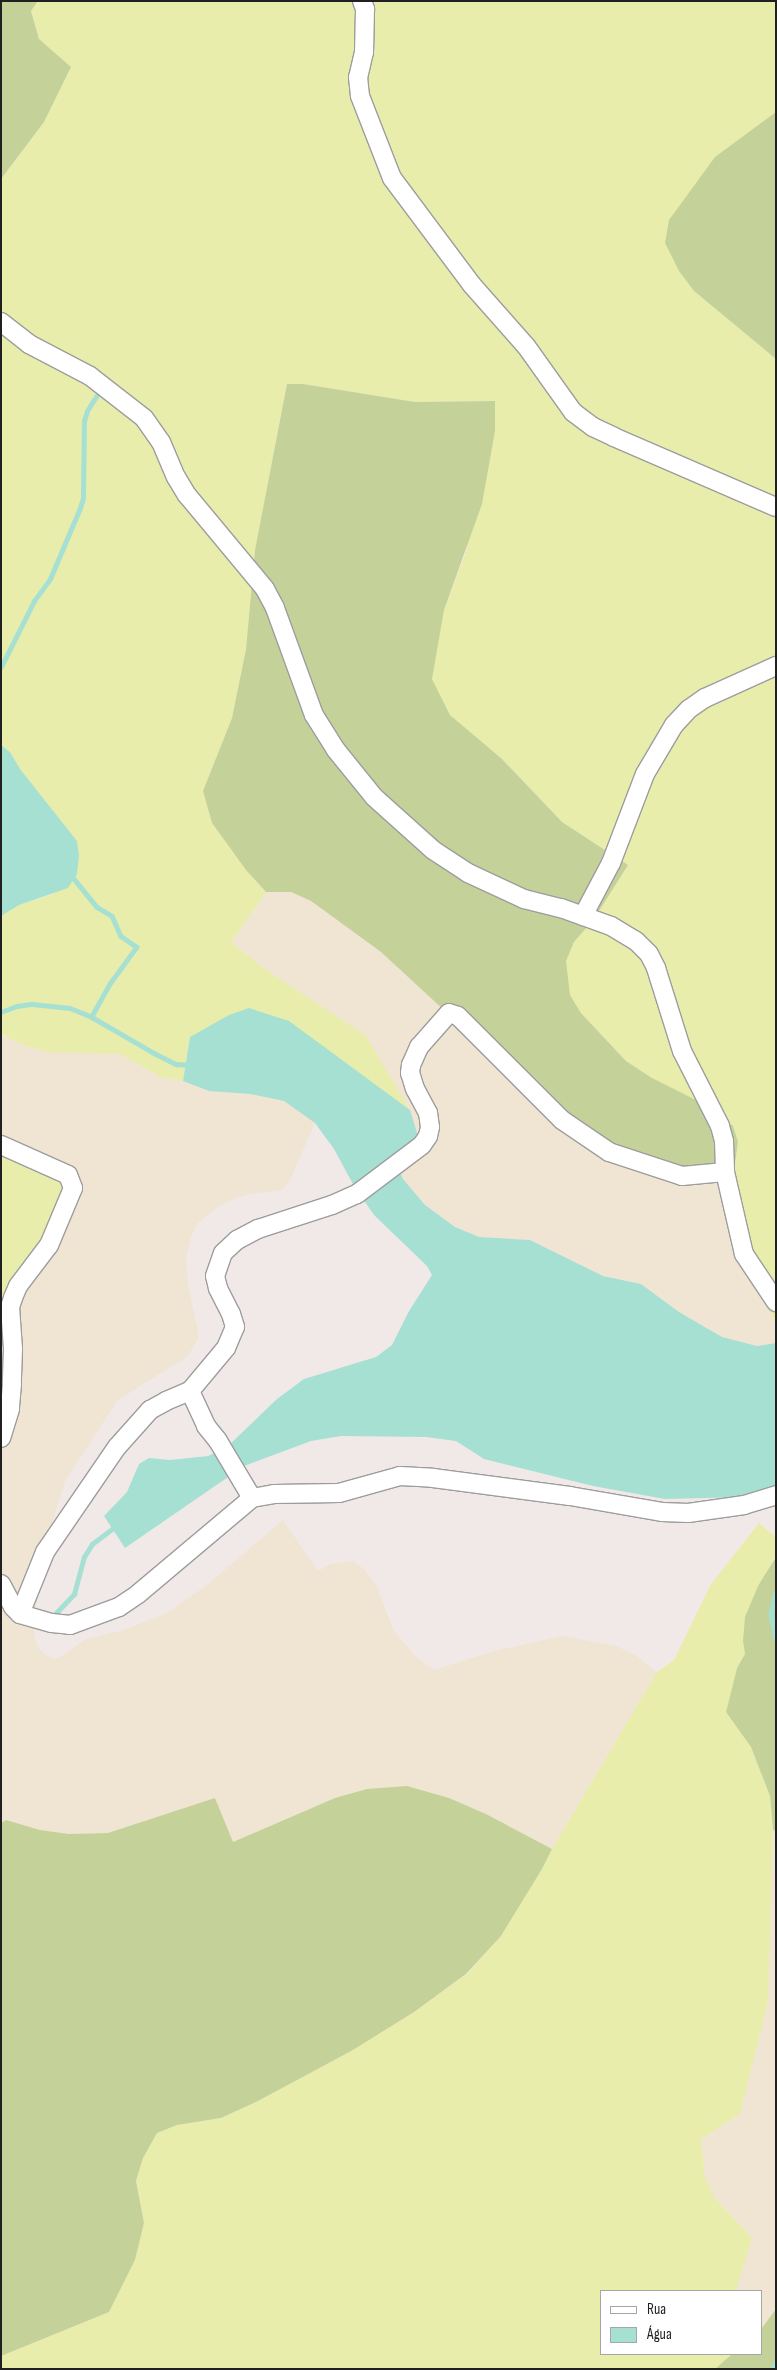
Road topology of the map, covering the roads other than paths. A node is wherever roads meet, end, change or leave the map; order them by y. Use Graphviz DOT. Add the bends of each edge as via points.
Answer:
graph roads {
  1 [pos="362,1"];
  2 [pos="1,322"];
  3 [pos="776,507"];
  4 [pos="776,666"];
  5 [pos="583,916"];
  6 [pos="1,1145"];
  7 [pos="725,1172"];
  8 [pos="776,1302"];
  9 [pos="190,1391"];
  10 [pos="1,1438"];
  11 [pos="776,1495"];
  12 [pos="252,1498"];
  13 [pos="1,1584"];
  14 [pos="20,1614"];
  1 -- 3 [label="street" via="365,9 364,52 358,77 360,96 392,178 472,285 526,346 573,412 592,427"];
  2 -- 5 [label="street" via="29,344 90,376 144,418 161,442 188,496 265,589 314,715 336,750 374,797 433,850 468,873 524,899"];
  4 -- 5 [label="street" via="705,698 674,725 645,774 611,863"];
  5 -- 7 [label="street" via="611,926 636,941 649,954 682,1051 720,1126"];
  6 -- 10 [label="street" via="68,1175 73,1188 49,1245 18,1286 10,1307 12,1384 10,1409"];
  7 -- 8 [label="street" via="744,1254"];
  7 -- 9 [label="street" via="682,1176 609,1152 562,1120 458,1016 450,1013 419,1047 411,1064 410,1073 428,1113 430,1127 422,1145 357,1194 258,1229 237,1240 223,1253 216,1276 234,1326 226,1348"];
  9 -- 12 [label="street" via="206,1426"];
  9 -- 14 [label="street" via="150,1410 118,1448 45,1552"];
  11 -- 12 [label="street" via="744,1506 688,1513 400,1476 339,1493 274,1494"];
  12 -- 14 [label="street" via="119,1608 70,1625"];
  13 -- 14 [label="street"];
}
